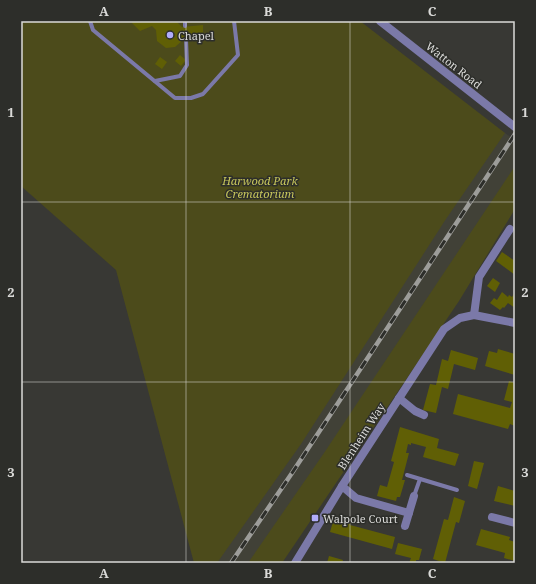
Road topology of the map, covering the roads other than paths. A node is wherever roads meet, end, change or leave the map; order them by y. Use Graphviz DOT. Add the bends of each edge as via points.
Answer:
graph roads {
  1 [pos="90,21"];
  2 [pos="185,21"];
  3 [pos="234,21"];
  4 [pos="380,21"];
  5 [pos="185,26"];
  6 [pos="186,40"];
  7 [pos="155,81"];
  8 [pos="515,127"];
  9 [pos="512,231"];
  10 [pos="474,315"];
  11 [pos="515,323"];
  12 [pos="399,398"];
  13 [pos="424,415"];
  14 [pos="407,475"];
  15 [pos="420,478"];
  16 [pos="342,486"];
  17 [pos="457,490"];
  18 [pos="414,496"];
  19 [pos="409,512"];
  20 [pos="492,517"];
  21 [pos="515,523"];
  22 [pos="405,526"];
  23 [pos="295,563"];
  1 -- 7 [label="lane" via="93,30"];
  2 -- 5 [label="lane"];
  3 -- 7 [label="lane" via="238,56 203,94 191,98 175,98"];
  4 -- 8 [label="street, Watton Road"];
  6 -- 7 [label="lane" via="187,65 180,76"];
  9 -- 10 [label="street" via="478,277"];
  10 -- 11 [label="street, Blenheim Way"];
  10 -- 12 [label="street, Blenheim Way" via="460,318 444,329"];
  12 -- 13 [label="street, Blenheim Way"];
  12 -- 16 [label="street, Blenheim Way"];
  14 -- 15 [label="lane"];
  15 -- 17 [label="lane"];
  15 -- 18 [label="lane"];
  16 -- 19 [label="street, Blenheim Way" via="356,498"];
  16 -- 23 [label="street, Blenheim Way"];
  18 -- 19 [label="street"];
  19 -- 22 [label="street"];
  20 -- 21 [label="street"];
}
